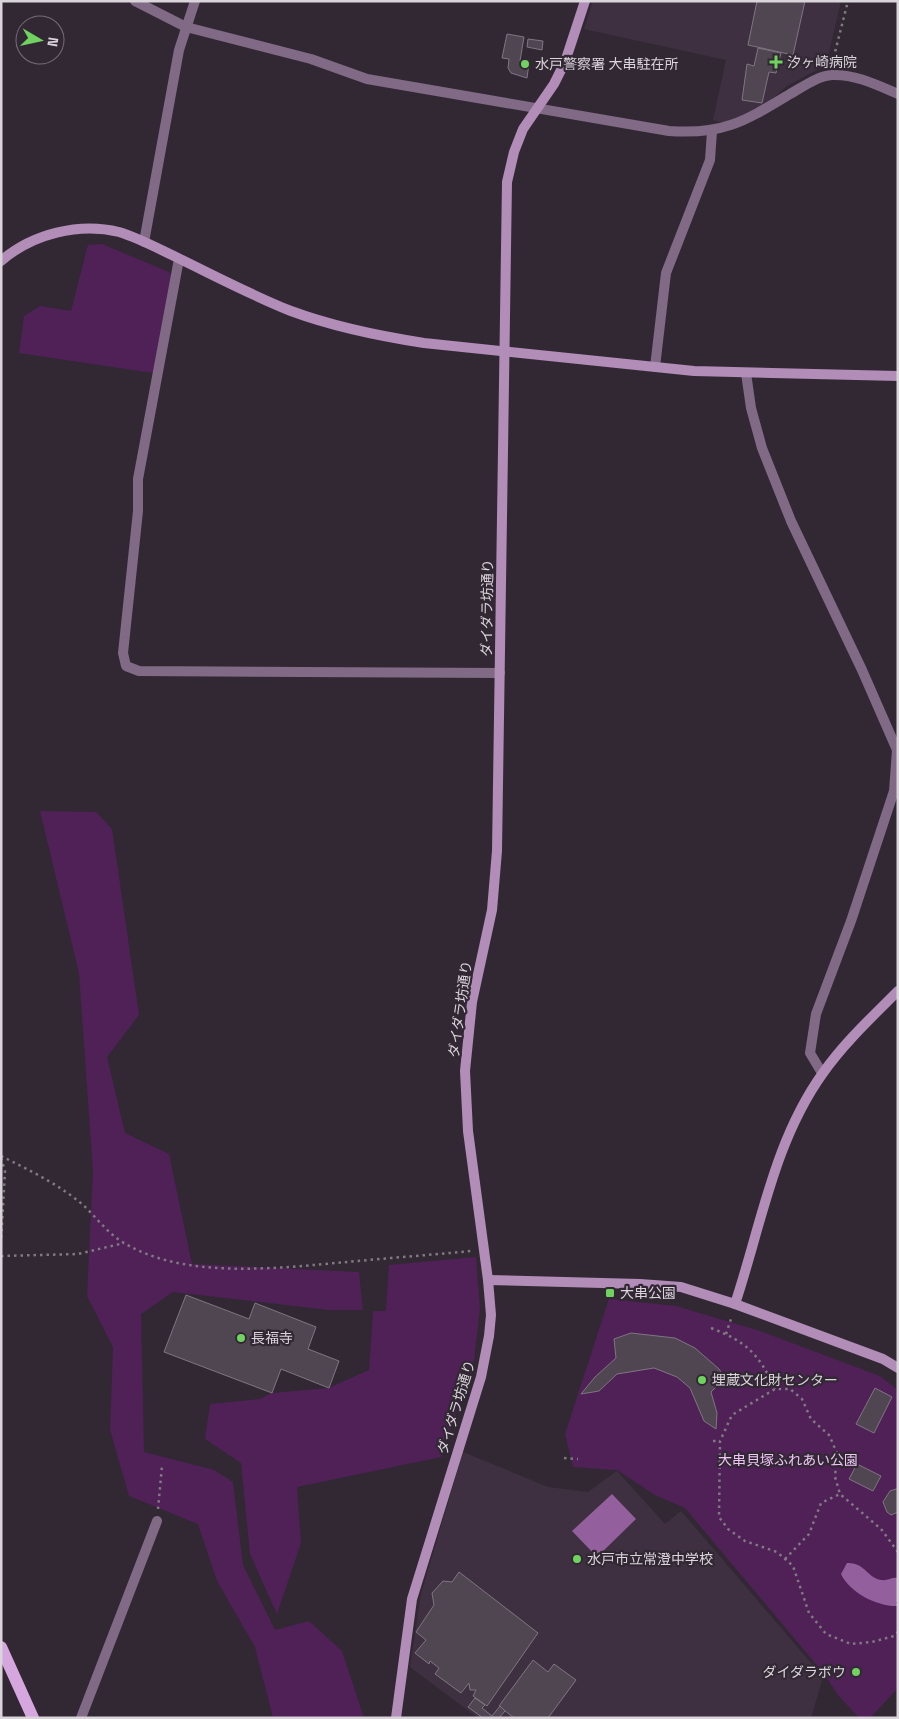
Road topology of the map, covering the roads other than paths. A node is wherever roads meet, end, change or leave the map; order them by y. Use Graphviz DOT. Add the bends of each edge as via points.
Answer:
graph roads {
  1 [pos="135,1"];
  2 [pos="195,1"];
  3 [pos="585,1"];
  4 [pos="186,27"];
  5 [pos="898,94"];
  6 [pos="538,109"];
  7 [pos="712,131"];
  8 [pos="144,242"];
  9 [pos="179,259"];
  10 [pos="1,260"];
  11 [pos="504,352"];
  12 [pos="655,367"];
  13 [pos="746,373"];
  14 [pos="898,376"];
  15 [pos="500,673"];
  16 [pos="898,750"];
  17 [pos="898,991"];
  18 [pos="822,1073"];
  19 [pos="488,1280"];
  20 [pos="735,1304"];
  21 [pos="898,1368"];
  22 [pos="157,1521"];
  23 [pos="1,1647"];
  24 [pos="34,1718"];
  25 [pos="82,1718"];
  26 [pos="396,1718"];
  1 -- 4 [label="street"];
  2 -- 4 [label="street"];
  3 -- 6 [label="street, ダイダラ坊通り" via="565,62"];
  4 -- 6 [label="street" via="311,59 382,83"];
  4 -- 8 [label="street" via="178,50"];
  5 -- 7 [label="street" via="848,75 830,75 814,80 746,120"];
  6 -- 7 [label="street" via="669,131"];
  6 -- 11 [label="street, ダイダラ坊通り" via="523,130 507,182"];
  7 -- 12 [label="street" via="710,160 666,272"];
  8 -- 9 [label="street"];
  8 -- 10 [label="street" via="118,232 73,229 31,241"];
  9 -- 11 [label="street" via="274,303 337,326 424,343"];
  9 -- 15 [label="street" via="138,479 138,511 123,653 126,666 139,671"];
  11 -- 12 [label="street"];
  11 -- 15 [label="street, ダイダラ坊通り"];
  12 -- 13 [label="street"];
  13 -- 14 [label="street"];
  13 -- 16 [label="street" via="762,448 787,512"];
  15 -- 19 [label="street, ダイダラ坊通り" via="495,886 472,1002 465,1071 468,1132"];
  16 -- 18 [label="street" via="894,791 816,1014 810,1053"];
  17 -- 18 [label="street"];
  18 -- 20 [label="street" via="775,1169"];
  19 -- 20 [label="street" via="662,1285"];
  19 -- 26 [label="street, ダイダラ坊通り" via="490,1315 485,1358 412,1600"];
  20 -- 21 [label="street" via="882,1359"];
  22 -- 25 [label="street"];
  23 -- 24 [label="main road"];
}
